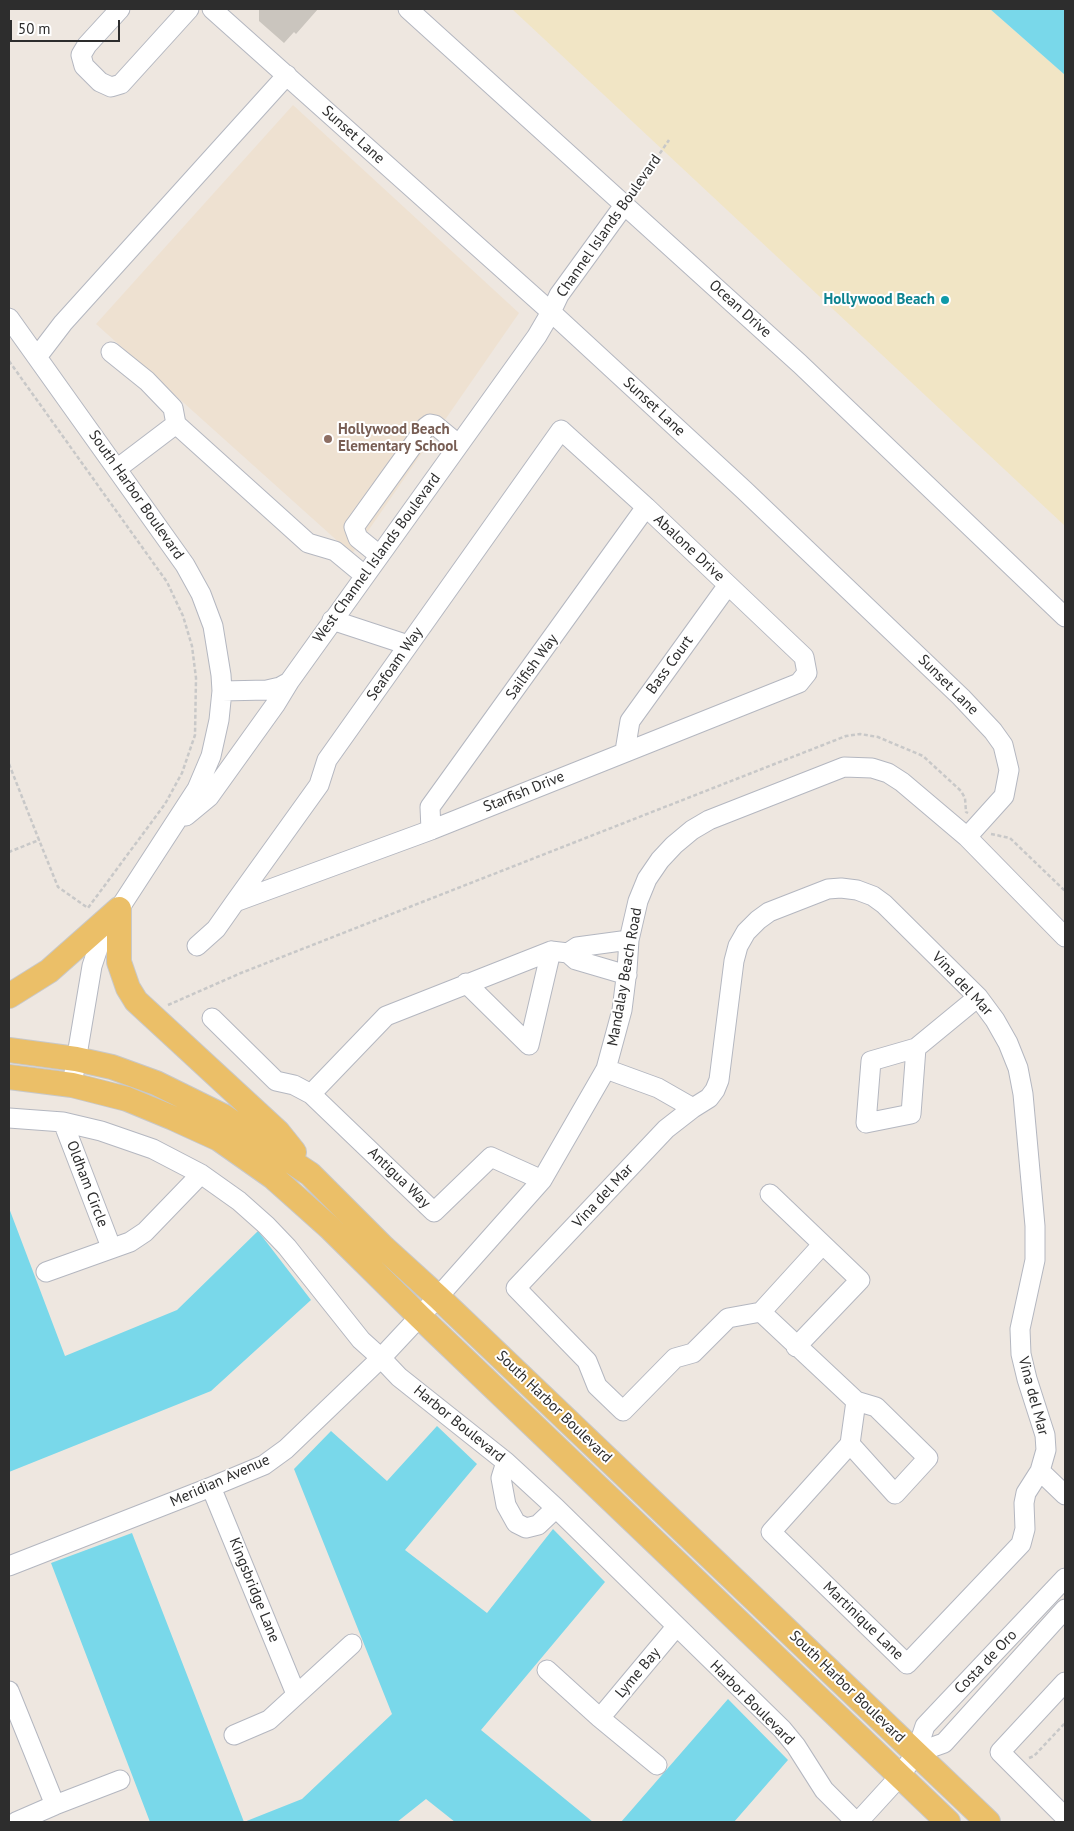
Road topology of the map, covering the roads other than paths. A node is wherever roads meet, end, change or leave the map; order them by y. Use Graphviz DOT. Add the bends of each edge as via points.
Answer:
graph roads {
  1 [pos="120,9"];
  2 [pos="189,9"];
  3 [pos="408,9"];
  4 [pos="222,12"];
  5 [pos="287,75"];
  6 [pos="625,204"];
  7 [pos="552,312"];
  8 [pos="9,318"];
  9 [pos="111,352"];
  10 [pos="37,357"];
  11 [pos="176,424"];
  12 [pos="561,430"];
  13 [pos="458,444"];
  14 [pos="118,468"];
  15 [pos="646,507"];
  16 [pos="379,555"];
  17 [pos="364,575"];
  18 [pos="728,584"];
  19 [pos="1065,617"];
  20 [pos="332,620"];
  21 [pos="408,645"];
  22 [pos="807,673"];
  23 [pos="289,682"];
  24 [pos="222,691"];
  25 [pos="625,751"];
  26 [pos="174,827"];
  27 [pos="431,830"];
  28 [pos="973,830"];
  29 [pos="235,902"];
  30 [pos="119,909"];
  31 [pos="1065,936"];
  32 [pos="629,940"];
  33 [pos="197,946"];
  34 [pos="560,952"];
  35 [pos="588,954"];
  36 [pos="627,975"];
  37 [pos="466,983"];
  38 [pos="9,996"];
  39 [pos="978,998"];
  40 [pos="212,1018"];
  41 [pos="916,1048"];
  42 [pos="9,1050"];
  43 [pos="76,1059"];
  44 [pos="606,1069"];
  45 [pos="9,1077"];
  46 [pos="72,1085"];
  47 [pos="311,1094"];
  48 [pos="693,1108"];
  49 [pos="9,1118"];
  50 [pos="63,1122"];
  51 [pos="201,1174"];
  52 [pos="310,1174"];
  53 [pos="542,1180"];
  54 [pos="770,1194"];
  55 [pos="822,1245"];
  56 [pos="112,1247"];
  57 [pos="46,1272"];
  58 [pos="438,1297"];
  59 [pos="761,1312"];
  60 [pos="420,1317"];
  61 [pos="796,1347"];
  62 [pos="381,1358"];
  63 [pos="856,1401"];
  64 [pos="850,1444"];
  65 [pos="506,1462"];
  66 [pos="1040,1471"];
  67 [pos="211,1487"];
  68 [pos="1065,1495"];
  69 [pos="556,1508"];
  70 [pos="9,1566"];
  71 [pos="1065,1578"];
  72 [pos="1065,1609"];
  73 [pos="676,1627"];
  74 [pos="352,1644"];
  75 [pos="546,1670"];
  76 [pos="1065,1682"];
  77 [pos="9,1691"];
  78 [pos="296,1694"];
  79 [pos="600,1718"];
  80 [pos="234,1735"];
  81 [pos="916,1752"];
  82 [pos="657,1765"];
  83 [pos="900,1776"];
  84 [pos="120,1780"];
  85 [pos="55,1805"];
  86 [pos="1065,1817"];
  87 [pos="16,1822"];
  88 [pos="857,1822"];
  89 [pos="948,1822"];
  90 [pos="988,1822"];
  1 -- 2 [label="street" via="81,55 84,66 100,82 112,87 121,84"];
  3 -- 6 [label="street, Ocean Drive"];
  4 -- 5 [label="street, Sunset Lane"];
  5 -- 7 [label="street, Sunset Lane"];
  5 -- 10 [label="street" via="63,323"];
  6 -- 7 [label="street, Channel Islands Boulevard" via="559,295"];
  6 -- 19 [label="street, Ocean Drive" via="800,364"];
  7 -- 13 [label="street, West Channel Islands Boulevard"];
  7 -- 28 [label="street, Sunset Lane" via="759,504 993,731 1003,745 1009,770 1004,796"];
  8 -- 10 [label="street, South Harbor Boulevard"];
  9 -- 11 [label="street" via="147,381 173,408"];
  10 -- 14 [label="street, South Harbor Boulevard"];
  11 -- 14 [label="street"];
  11 -- 17 [label="street" via="308,543 334,551"];
  12 -- 15 [label="street, Abalone Drive"];
  12 -- 21 [label="street, Seafoam Way"];
  13 -- 16 [label="street, West Channel Islands Boulevard"];
  13 -- 16 [label="street" via="435,425 426,427 354,527 358,538"];
  14 -- 24 [label="street, South Harbor Boulevard" via="186,565 201,594 213,626"];
  15 -- 18 [label="street, Abalone Drive"];
  15 -- 27 [label="street, Sailfish Way" via="430,807"];
  16 -- 17 [label="street, West Channel Islands Boulevard"];
  17 -- 20 [label="street, West Channel Islands Boulevard"];
  18 -- 22 [label="street, Abalone Drive" via="804,657"];
  18 -- 25 [label="street, Bass Court" via="630,721"];
  20 -- 21 [label="street"];
  20 -- 23 [label="street, West Channel Islands Boulevard"];
  21 -- 29 [label="street, Seafoam Way" via="327,760 319,784"];
  22 -- 25 [label="street, Starfish Drive" via="799,683"];
  23 -- 24 [label="street" via="267,690"];
  23 -- 26 [label="street, West Channel Islands Boulevard" via="210,797"];
  24 -- 26 [label="street, West Channel Islands Boulevard" via="220,720 211,756 197,789"];
  25 -- 27 [label="street, Starfish Drive"];
  26 -- 30 [label="street, West Channel Islands Boulevard"];
  27 -- 29 [label="street, Starfish Drive"];
  28 -- 31 [label="street, Mandalay Beach Road"];
  28 -- 32 [label="street, Mandalay Beach Road" via="888,773 872,768 844,767 709,820 692,830 660,860 647,879"];
  29 -- 33 [label="street, Seafoam Way" via="216,929"];
  30 -- 38 [label="main road" via="49,972"];
  30 -- 43 [label="street, West Channel Islands Boulevard" via="100,942 92,966"];
  30 -- 52 [label="main road" via="119,962 136,1001 278,1132"];
  32 -- 35 [label="street"];
  32 -- 36 [label="street, Mandalay Beach Road"];
  34 -- 35 [label="street" via="577,947"];
  34 -- 37 [label="street"];
  34 -- 37 [label="street" via="528,1046"];
  35 -- 36 [label="street"];
  36 -- 44 [label="street, Mandalay Beach Road" via="622,1010"];
  37 -- 47 [label="street" via="386,1016"];
  39 -- 41 [label="street"];
  39 -- 48 [label="street, Vina del Mar" via="873,896 841,888 816,892 769,912 746,932 738,946 719,1080 709,1098"];
  39 -- 66 [label="street, Vina del Mar" via="996,1020 1008,1043 1018,1068 1023,1094 1035,1260 1020,1329 1027,1378 1045,1435 1046,1450"];
  40 -- 47 [label="street, Antigua Way" via="276,1081 294,1085"];
  42 -- 43 [label="main road"];
  43 -- 46 [label="street, West Channel Islands Boulevard"];
  43 -- 52 [label="main road, South Harbor Boulevard" via="112,1067 192,1099 251,1133"];
  44 -- 48 [label="street" via="658,1088"];
  44 -- 53 [label="street, Mandalay Beach Road"];
  45 -- 46 [label="main road"];
  46 -- 60 [label="main road, South Harbor Boulevard" via="127,1099 219,1139 273,1177"];
  47 -- 53 [label="street, Antigua Way" via="434,1212 491,1157"];
  48 -- 59 [label="street, Vina del Mar" via="666,1129 516,1288 587,1361 597,1386 623,1411 675,1358 693,1353 728,1318"];
  49 -- 50 [label="street, Harbor Boulevard"];
  50 -- 51 [label="street, Harbor Boulevard" via="153,1149"];
  50 -- 56 [label="street, Oldham Circle"];
  51 -- 56 [label="street, Oldham Circle" via="146,1232 130,1242"];
  51 -- 62 [label="street, Harbor Boulevard" via="266,1225 361,1340"];
  52 -- 58 [label="main road, South Harbor Boulevard"];
  53 -- 58 [label="street, Mandalay Beach Road"];
  54 -- 55 [label="street"];
  55 -- 59 [label="street"];
  55 -- 61 [label="street" via="860,1280"];
  56 -- 57 [label="street, Oldham Circle"];
  58 -- 60 [label="street, Meridian Avenue"];
  58 -- 81 [label="main road, South Harbor Boulevard"];
  59 -- 61 [label="street"];
  60 -- 62 [label="street, Meridian Avenue"];
  60 -- 83 [label="main road, South Harbor Boulevard"];
  61 -- 63 [label="street"];
  62 -- 65 [label="street, Harbor Boulevard"];
  62 -- 67 [label="street, Meridian Avenue" via="286,1449 264,1465"];
  63 -- 64 [label="street"];
  63 -- 64 [label="street" via="876,1407 928,1458 895,1494"];
  64 -- 66 [label="street, Martinique Lane" via="771,1532 907,1664 1021,1544 1025,1530 1026,1493"];
  65 -- 69 [label="street, Harbor Boulevard"];
  65 -- 69 [label="street" via="502,1478 506,1505 516,1523 526,1528 538,1525"];
  66 -- 68 [label="street"];
  67 -- 70 [label="street, Meridian Avenue"];
  67 -- 78 [label="street, Kingsbridge Lane"];
  69 -- 73 [label="street, Harbor Boulevard"];
  71 -- 81 [label="street, Costa de Oro" via="925,1726"];
  72 -- 81 [label="street, Costa de Oro" via="944,1743"];
  73 -- 79 [label="street, Lyme Bay"];
  73 -- 88 [label="street, Harbor Boulevard" via="782,1729 824,1790"];
  74 -- 78 [label="street"];
  75 -- 79 [label="street"];
  76 -- 86 [label="street" via="1006,1759"];
  77 -- 85 [label="street"];
  78 -- 80 [label="street" via="269,1720"];
  79 -- 82 [label="street"];
  81 -- 83 [label="street, Costa de Oro"];
  81 -- 90 [label="main road, South Harbor Boulevard"];
  83 -- 88 [label="street, Costa de Oro"];
  83 -- 89 [label="main road, South Harbor Boulevard"];
  84 -- 85 [label="street"];
  85 -- 87 [label="street"];
}
